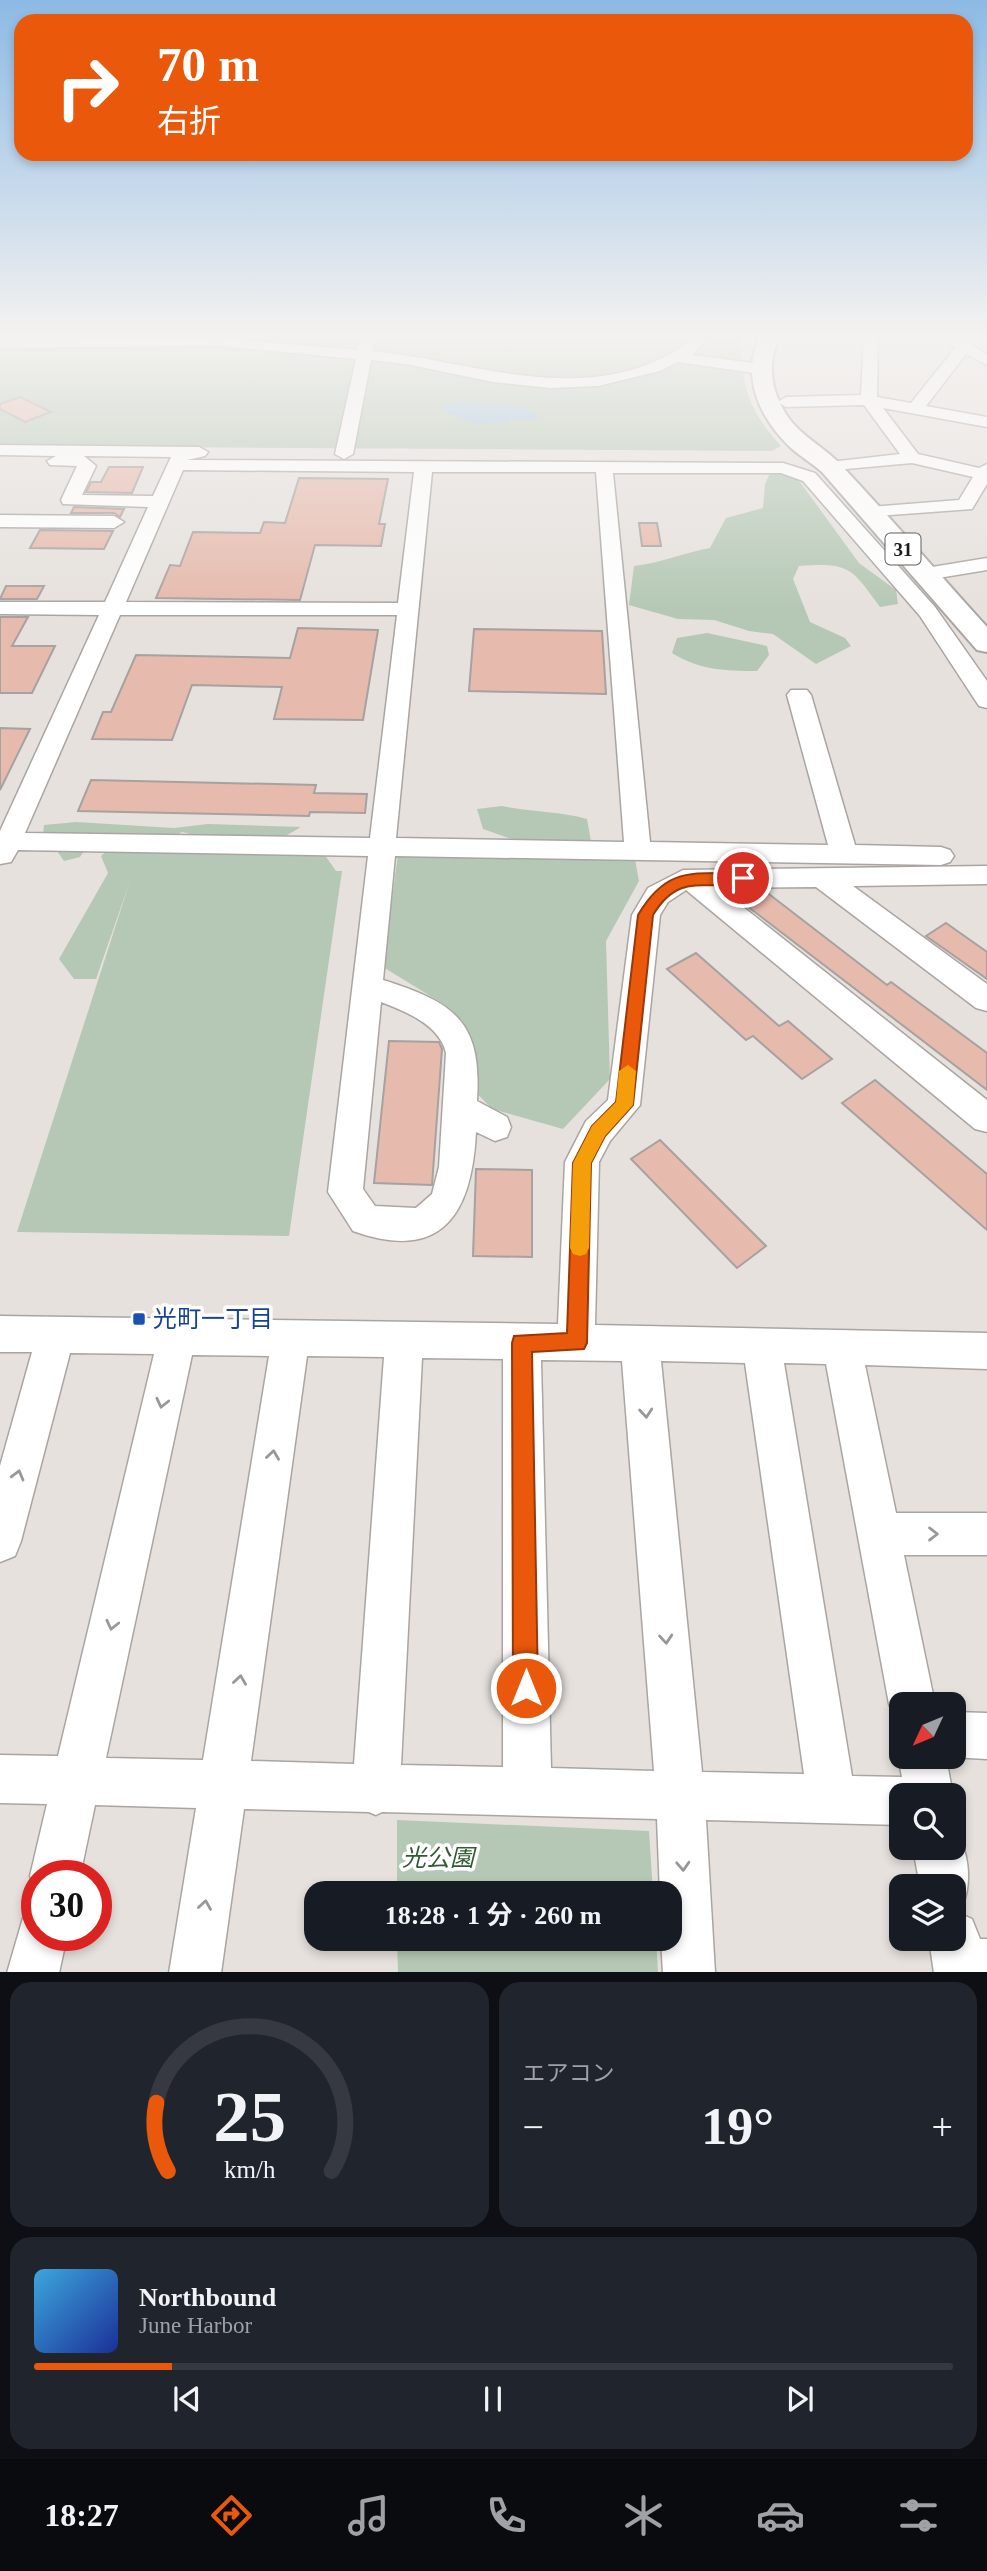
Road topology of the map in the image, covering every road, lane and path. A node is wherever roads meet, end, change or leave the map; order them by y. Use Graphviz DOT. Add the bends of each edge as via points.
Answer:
graph roads {
  1 [pos="350,425"];
  2 [pos="784,425"];
  3 [pos="802,425"];
  4 [pos="888,425"];
  5 [pos="0,450"];
  6 [pos="344,454"];
  7 [pos="179,458"];
  8 [pos="912,458"];
  9 [pos="0,460"];
  10 [pos="824,461"];
  11 [pos="424,466"];
  12 [pos="604,467"];
  13 [pos="986,471"];
  14 [pos="160,502"];
  15 [pos="870,513"];
  16 [pos="0,521"];
  17 [pos="149,524"];
  18 [pos="987,564"];
  19 [pos="926,574"];
  20 [pos="0,608"];
  21 [pos="112,608"];
  22 [pos="408,609"];
  23 [pos="987,644"];
  24 [pos="799,695"];
  25 [pos="987,701"];
  26 [pos="3,847"];
  27 [pos="379,847"];
  28 [pos="638,851"];
  29 [pos="844,854"];
  30 [pos="987,857"];
  31 [pos="987,875"];
  32 [pos="822,877"];
  33 [pos="690,879"];
  34 [pos="369,987"];
  35 [pos="987,1000"];
  36 [pos="461,1108"];
  37 [pos="987,1119"];
  38 [pos="495,1127"];
  39 [pos="0,1334"];
  40 [pos="56,1335"];
  41 [pos="177,1336"];
  42 [pos="291,1337"];
  43 [pos="404,1339"];
  44 [pos="522,1343"];
  45 [pos="576,1343"];
  46 [pos="640,1345"];
  47 [pos="842,1346"];
  48 [pos="762,1347"];
  49 [pos="987,1351"];
  50 [pos="879,1534"];
  51 [pos="987,1534"];
  52 [pos="0,1541"];
  53 [pos="910,1692"];
  54 [pos="966,1735"];
  55 [pos="987,1736"];
  56 [pos="0,1779"];
  57 [pos="76,1783"];
  58 [pos="224,1787"];
  59 [pos="376,1791"];
  60 [pos="527,1794"];
  61 [pos="680,1797"];
  62 [pos="832,1800"];
  63 [pos="889,1801"];
  64 [pos="59,1860"];
  65 [pos="38,1951"];
  66 [pos="33,1972"];
  67 [pos="195,1972"];
  68 [pos="689,1972"];
  1 -- 6 [label="street"];
  2 -- 10 [label="main road, 31" via="800,445"];
  3 -- 10 [label="main road, 31"];
  4 -- 8 [label="street"];
  5 -- 7 [label="street"];
  6 -- 7 [label="street"];
  6 -- 10 [label="street"];
  7 -- 11 [label="street"];
  7 -- 14 [label="street"];
  8 -- 10 [label="street"];
  8 -- 13 [label="street"];
  9 -- 14 [label="street" via="82,461 87,466 70,500"];
  10 -- 15 [label="main road, 31"];
  11 -- 12 [label="street"];
  11 -- 22 [label="street"];
  12 -- 25 [label="street" via="783,468 809,477 922,604"];
  12 -- 28 [label="street"];
  13 -- 15 [label="street" via="965,505"];
  14 -- 17 [label="street"];
  15 -- 19 [label="main road, 31"];
  16 -- 17 [label="street"];
  17 -- 21 [label="street"];
  18 -- 19 [label="street"];
  19 -- 23 [label="main road, 31"];
  20 -- 21 [label="street"];
  21 -- 22 [label="street"];
  21 -- 26 [label="street"];
  22 -- 27 [label="street"];
  24 -- 29 [label="street"];
  26 -- 27 [label="street"];
  27 -- 28 [label="street"];
  27 -- 34 [label="street"];
  28 -- 29 [label="street"];
  29 -- 30 [label="street"];
  31 -- 32 [label="street"];
  32 -- 33 [label="street"];
  32 -- 35 [label="street"];
  33 -- 37 [label="street"];
  33 -- 45 [label="street" via="658,895 646,915 624,1105 598,1131 582,1163"];
  34 -- 36 [label="street" via="438,1017 460,1048"];
  34 -- 36 [label="street" via="345,1192 365,1220 392,1226 424,1223 445,1209 457,1172"];
  36 -- 38 [label="street"];
  39 -- 40 [label="street"];
  40 -- 41 [label="street"];
  52 -- 40 [label="street, one-way"];
  41 -- 42 [label="street"];
  41 -- 57 [label="street, one-way"];
  42 -- 43 [label="street"];
  58 -- 42 [label="street, one-way"];
  43 -- 44 [label="street"];
  43 -- 59 [label="street"];
  44 -- 45 [label="street"];
  44 -- 60 [label="street"];
  45 -- 46 [label="street"];
  46 -- 48 [label="street"];
  46 -- 61 [label="street, one-way"];
  47 -- 48 [label="street"];
  47 -- 49 [label="street"];
  47 -- 50 [label="street"];
  48 -- 62 [label="street"];
  50 -- 51 [label="street, one-way"];
  50 -- 53 [label="street"];
  54 -- 55 [label="street"];
  56 -- 57 [label="street"];
  57 -- 58 [label="street"];
  57 -- 64 [label="street"];
  58 -- 59 [label="street"];
  67 -- 58 [label="street, one-way"];
  59 -- 60 [label="street"];
  60 -- 61 [label="street"];
  61 -- 62 [label="street"];
  61 -- 68 [label="street, one-way"];
  62 -- 63 [label="street"];
  65 -- 66 [label="street"];
}
